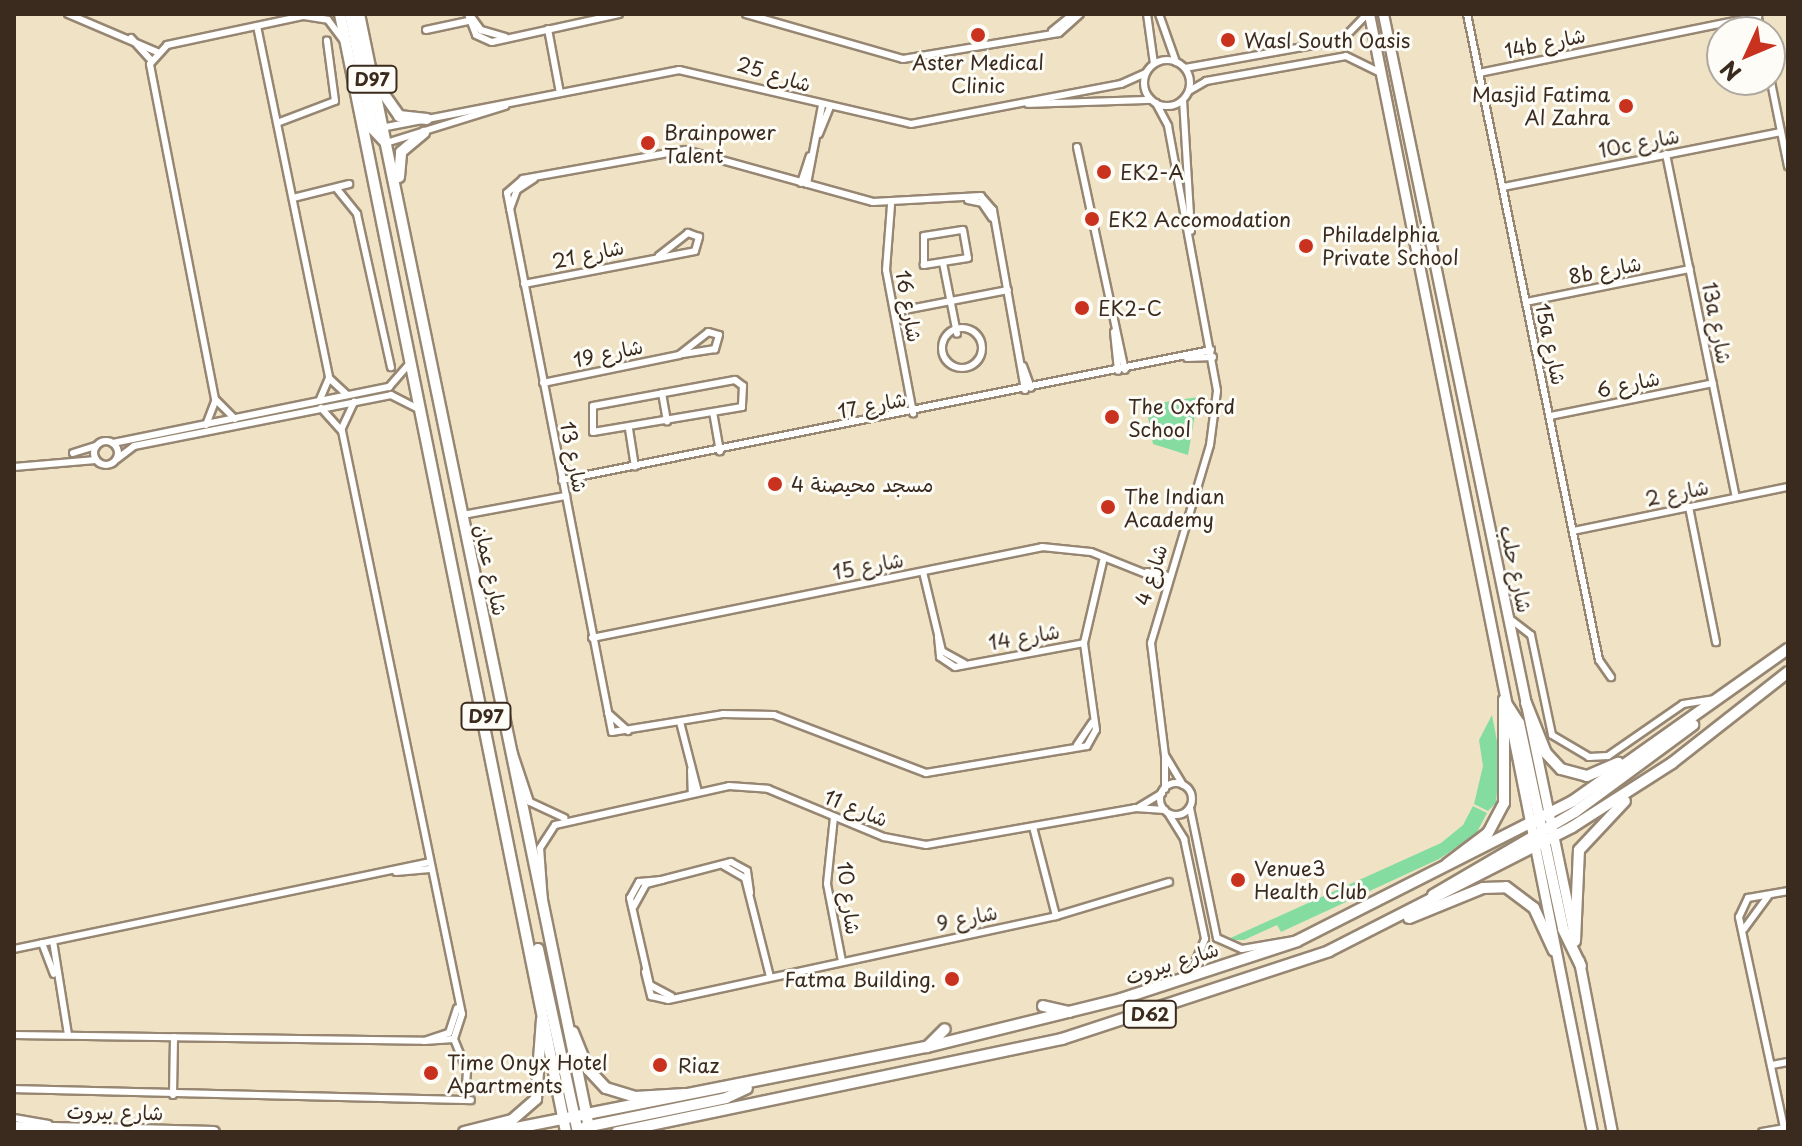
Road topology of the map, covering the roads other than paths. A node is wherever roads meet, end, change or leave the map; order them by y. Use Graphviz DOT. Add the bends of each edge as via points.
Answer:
graph roads {
  1 [pos="68,14"];
  2 [pos="340,14"];
  3 [pos="350,14"];
  4 [pos="359,14"];
  5 [pos="619,14"];
  6 [pos="746,14"];
  7 [pos="1073,14"];
  8 [pos="1080,14"];
  9 [pos="1147,14"];
  10 [pos="1159,14"];
  11 [pos="1368,14"];
  12 [pos="1383,14"];
  13 [pos="1467,14"];
  14 [pos="306,15"];
  15 [pos="1757,15"];
  16 [pos="469,16"];
  17 [pos="257,26"];
  18 [pos="546,29"];
  19 [pos="426,30"];
  20 [pos="1049,32"];
  21 [pos="129,35"];
  22 [pos="327,41"];
  23 [pos="366,48"];
  24 [pos="348,50"];
  25 [pos="157,52"];
  26 [pos="151,60"];
  27 [pos="1176,62"];
  28 [pos="1154,64"];
  29 [pos="1185,68"];
  30 [pos="1146,73"];
  31 [pos="1479,73"];
  32 [pos="1381,76"];
  33 [pos="1189,91"];
  34 [pos="558,93"];
  35 [pos="1774,96"];
  36 [pos="1183,100"];
  37 [pos="520,101"];
  38 [pos="1154,101"];
  39 [pos="1016,104"];
  40 [pos="826,106"];
  41 [pos="427,119"];
  42 [pos="277,123"];
  43 [pos="374,129"];
  44 [pos="1781,132"];
  45 [pos="424,133"];
  46 [pos="386,143"];
  47 [pos="1077,147"];
  48 [pos="1666,154"];
  49 [pos="1788,166"];
  50 [pos="349,184"];
  51 [pos="804,184"];
  52 [pos="1503,187"];
  53 [pos="337,189"];
  54 [pos="293,198"];
  55 [pos="891,205"];
  56 [pos="402,214"];
  57 [pos="659,256"];
  58 [pos="943,263"];
  59 [pos="1195,266"];
  60 [pos="1690,269"];
  61 [pos="524,284"];
  62 [pos="1008,290"];
  63 [pos="950,301"];
  64 [pos="1526,302"];
  65 [pos="894,312"];
  66 [pos="409,330"];
  67 [pos="957,334"];
  68 [pos="1212,354"];
  69 [pos="679,355"];
  70 [pos="391,367"];
  71 [pos="1121,371"];
  72 [pos="329,378"];
  73 [pos="543,383"];
  74 [pos="1713,383"];
  75 [pos="1028,389"];
  76 [pos="662,393"];
  77 [pos="348,395"];
  78 [pos="215,399"];
  79 [pos="354,402"];
  80 [pos="320,405"];
  81 [pos="712,413"];
  82 [pos="913,413"];
  83 [pos="1550,416"];
  84 [pos="235,419"];
  85 [pos="667,422"];
  86 [pos="206,425"];
  87 [pos="428,429"];
  88 [pos="631,429"];
  89 [pos="342,431"];
  90 [pos="113,443"];
  91 [pos="96,446"];
  92 [pos="718,452"];
  93 [pos="117,459"];
  94 [pos="96,460"];
  95 [pos="31,464"];
  96 [pos="14,467"];
  97 [pos="637,467"];
  98 [pos="562,480"];
  99 [pos="1788,487"];
  100 [pos="566,496"];
  101 [pos="1736,497"];
  102 [pos="1689,507"];
  103 [pos="461,516"];
  104 [pos="1573,531"];
  105 [pos="1104,557"];
  106 [pos="923,572"];
  107 [pos="1166,579"];
  108 [pos="1509,618"];
  109 [pos="592,638"];
  110 [pos="1716,642"];
  111 [pos="1084,643"];
  112 [pos="1788,649"];
  113 [pos="1788,672"];
  114 [pos="1611,677"];
  115 [pos="1504,700"];
  116 [pos="1722,700"];
  117 [pos="1526,703"];
  118 [pos="1699,716"];
  119 [pos="680,722"];
  120 [pos="510,743"];
  121 [pos="1165,755"];
  122 [pos="1183,785"];
  123 [pos="1637,787"];
  124 [pos="1163,791"];
  125 [pos="695,793"];
  126 [pos="1135,808"];
  127 [pos="1190,808"];
  128 [pos="1166,811"];
  129 [pos="568,818"];
  130 [pos="837,818"];
  131 [pos="1036,827"];
  132 [pos="1541,832"];
  133 [pos="429,866"];
  134 [pos="1431,879"];
  135 [pos="1169,882"];
  136 [pos="1788,891"];
  137 [pos="1769,895"];
  138 [pos="543,905"];
  139 [pos="1056,916"];
  140 [pos="1403,918"];
  141 [pos="1744,930"];
  142 [pos="530,937"];
  143 [pos="53,941"];
  144 [pos="1297,941"];
  145 [pos="1575,941"];
  146 [pos="42,943"];
  147 [pos="14,949"];
  148 [pos="1554,951"];
  149 [pos="842,961"];
  150 [pos="1581,966"];
  151 [pos="54,974"];
  152 [pos="770,977"];
  153 [pos="1183,980"];
  154 [pos="457,1004"];
  155 [pos="1043,1006"];
  156 [pos="1071,1012"];
  157 [pos="544,1013"];
  158 [pos="567,1023"];
  159 [pos="945,1029"];
  160 [pos="14,1035"];
  161 [pos="68,1035"];
  162 [pos="174,1037"];
  163 [pos="454,1039"];
  164 [pos="424,1041"];
  165 [pos="927,1047"];
  166 [pos="1788,1062"];
  167 [pos="1772,1065"];
  168 [pos="752,1084"];
  169 [pos="14,1089"];
  170 [pos="173,1095"];
  171 [pos="691,1096"];
  172 [pos="14,1118"];
  173 [pos="662,1123"];
  174 [pos="583,1126"];
  175 [pos="14,1127"];
  176 [pos="63,1128"];
  177 [pos="564,1129"];
  178 [pos="1613,1130"];
  179 [pos="1785,1130"];
  180 [pos="214,1132"];
  181 [pos="464,1132"];
  182 [pos="496,1132"];
  183 [pos="617,1132"];
  184 [pos="648,1132"];
  185 [pos="1592,1132"];
  186 [pos="1762,1132"];
  1 -- 21 [label="street"];
  2 -- 24 [label="main road, شارع عمان / D97"];
  3 -- 43 [label="main road"];
  4 -- 23 [label="main road, شارع عمان / D97"];
  5 -- 18 [label="street"];
  6 -- 20 [label="street" via="903,59"];
  7 -- 20 [label="street"];
  8 -- 20 [label="street" via="1067,30"];
  9 -- 28 [label="street"];
  10 -- 27 [label="street"];
  11 -- 29 [label="street" via="1342,40"];
  11 -- 32 [label="street, شارع حلب"];
  12 -- 108 [label="street, شارع حلب"];
  13 -- 31 [label="street, 15a شارع"];
  14 -- 17 [label="street"];
  14 -- 24 [label="street" via="332,23"];
  15 -- 31 [label="street, 14b شارع"];
  16 -- 18 [label="street" via="487,34 513,37"];
  16 -- 19 [label="street"];
  17 -- 25 [label="street"];
  17 -- 42 [label="street"];
  18 -- 34 [label="street"];
  21 -- 25 [label="street"];
  21 -- 26 [label="street"];
  22 -- 42 [label="street" via="335,101"];
  23 -- 41 [label="main road" via="389,108"];
  23 -- 43 [label="main road, شارع عمان / D97"];
  24 -- 43 [label="main road, شارع عمان / D97"];
  25 -- 26 [label="street"];
  26 -- 78 [label="street" via="149,81"];
  27 -- 28 [label="street"];
  27 -- 29 [label="street"];
  28 -- 30 [label="street"];
  29 -- 33 [label="street"];
  30 -- 38 [label="street"];
  30 -- 39 [label="street, شارع 25"];
  31 -- 52 [label="street, 15a شارع"];
  32 -- 33 [label="street" via="1367,60 1346,56 1206,81"];
  32 -- 115 [label="street, شارع حلب"];
  33 -- 36 [label="street"];
  34 -- 37 [label="street, شارع 25"];
  34 -- 40 [label="street, شارع 25" via="694,70"];
  35 -- 44 [label="street"];
  36 -- 38 [label="street"];
  36 -- 59 [label="street, شارع 4"];
  37 -- 41 [label="street, شارع 25"];
  37 -- 45 [label="street, شارع 25"];
  38 -- 39 [label="street, شارع 25"];
  38 -- 59 [label="street, شارع 4" via="1168,126"];
  39 -- 40 [label="street, شارع 25" via="911,124"];
  40 -- 51 [label="street"];
  41 -- 43 [label="street, شارع 25"];
  42 -- 54 [label="street"];
  43 -- 46 [label="main road"];
  43 -- 66 [label="main road, شارع عمان / D97"];
  44 -- 48 [label="street, 10c شارع"];
  44 -- 49 [label="street"];
  45 -- 46 [label="street, شارع 25"];
  45 -- 56 [label="main road" via="399,157"];
  46 -- 56 [label="main road, شارع عمان / D97"];
  47 -- 71 [label="street"];
  48 -- 52 [label="street, 10c شارع"];
  48 -- 60 [label="street, 13a شارع"];
  50 -- 53 [label="street"];
  51 -- 55 [label="street, شارع 13"];
  51 -- 61 [label="street, شارع 13" via="685,150 537,177 514,194 510,215"];
  52 -- 64 [label="street, 15a شارع"];
  53 -- 54 [label="street"];
  53 -- 70 [label="street" via="357,214"];
  54 -- 72 [label="street"];
  55 -- 62 [label="street, شارع 13" via="961,200 985,206 996,227"];
  55 -- 65 [label="street, شارع 16" via="885,261"];
  56 -- 103 [label="main road, شارع عمان / D97"];
  57 -- 57 [label="street, شارع 21" via="695,251 699,237 688,233"];
  57 -- 61 [label="street, شارع 21"];
  58 -- 58 [label="street" via="924,265 924,237 963,230 969,258"];
  58 -- 63 [label="street"];
  59 -- 68 [label="street, شارع 4"];
  60 -- 64 [label="street, 8b شارع"];
  60 -- 74 [label="street, 13a شارع"];
  61 -- 73 [label="street, شارع 13"];
  62 -- 63 [label="street"];
  62 -- 75 [label="street, شارع 13"];
  63 -- 65 [label="street"];
  63 -- 67 [label="street"];
  64 -- 83 [label="street, 15a شارع"];
  65 -- 82 [label="street, شارع 16"];
  66 -- 77 [label="street" via="401,379"];
  66 -- 87 [label="main road, شارع عمان / D97"];
  67 -- 67 [label="street" via="980,330 986,358 944,366 938,338"];
  68 -- 71 [label="street, شارع 17"];
  68 -- 107 [label="street, شارع 4" via="1213,432"];
  69 -- 69 [label="street, شارع 19" via="715,349 719,335 708,332"];
  69 -- 73 [label="street, شارع 19"];
  71 -- 75 [label="street, شارع 17"];
  72 -- 77 [label="street"];
  72 -- 80 [label="street"];
  73 -- 98 [label="street, شارع 13"];
  74 -- 83 [label="street, شارع 6"];
  74 -- 101 [label="street, 13a شارع"];
  75 -- 82 [label="street, شارع 17"];
  76 -- 81 [label="street" via="741,383 744,406"];
  76 -- 85 [label="street"];
  76 -- 88 [label="street" via="589,409 596,436"];
  77 -- 80 [label="street"];
  78 -- 84 [label="street"];
  78 -- 86 [label="street"];
  79 -- 80 [label="street"];
  79 -- 87 [label="street" via="406,396"];
  79 -- 89 [label="street"];
  80 -- 84 [label="street"];
  80 -- 89 [label="street"];
  80 -- 93 [label="street" via="137,446"];
  81 -- 85 [label="street"];
  81 -- 92 [label="street"];
  82 -- 92 [label="street, شارع 17"];
  83 -- 104 [label="street, 15a شارع"];
  84 -- 86 [label="street"];
  85 -- 88 [label="street"];
  86 -- 90 [label="street"];
  87 -- 142 [label="main road, شارع عمان / D97"];
  88 -- 97 [label="street"];
  89 -- 133 [label="street"];
  90 -- 91 [label="street"];
  90 -- 93 [label="street"];
  91 -- 94 [label="street"];
  91 -- 95 [label="street"];
  92 -- 97 [label="street, شارع 17"];
  93 -- 94 [label="street" via="108,466"];
  94 -- 95 [label="street"];
  95 -- 96 [label="street"];
  97 -- 98 [label="street, شارع 17"];
  98 -- 100 [label="street, شارع 13"];
  99 -- 101 [label="street, شارع 2"];
  100 -- 103 [label="street"];
  100 -- 109 [label="street, شارع 13"];
  101 -- 102 [label="street, شارع 2"];
  102 -- 104 [label="street, شارع 2"];
  102 -- 110 [label="street"];
  103 -- 120 [label="main road, شارع عمان / D97"];
  104 -- 114 [label="street, 15a شارع" via="1599,660"];
  105 -- 106 [label="street, شارع 15" via="1042,547"];
  105 -- 107 [label="street, شارع 15"];
  105 -- 111 [label="street, شارع 13"];
  106 -- 109 [label="street, شارع 15"];
  106 -- 111 [label="street, شارع 14" via="946,664"];
  107 -- 121 [label="street, شارع 4" via="1150,655"];
  108 -- 116 [label="street" via="1531,635 1552,735 1589,757 1608,756 1683,704"];
  108 -- 117 [label="street, شارع حلب"];
  109 -- 119 [label="street, شارع 13" via="605,705 616,727 636,732"];
  111 -- 119 [label="street, شارع 13" via="1092,716 1089,736 1066,749 926,773 774,715"];
  112 -- 116 [label="main road"];
  113 -- 123 [label="main road, شارع بيروت / D62"];
  115 -- 132 [label="main road" via="1519,723"];
  115 -- 134 [label="main road" via="1499,727 1508,782 1500,815 1481,840"];
  116 -- 118 [label="main road"];
  117 -- 118 [label="main road" via="1549,758 1580,775 1604,771"];
  117 -- 132 [label="street, شارع حلب"];
  118 -- 132 [label="main road" via="1673,745"];
  119 -- 125 [label="street"];
  120 -- 129 [label="street" via="530,802"];
  120 -- 138 [label="main road, شارع عمان / D97"];
  121 -- 122 [label="street, شارع 4"];
  121 -- 124 [label="street, شارع 4"];
  122 -- 124 [label="street, شارع 11"];
  122 -- 127 [label="street, شارع 4"];
  123 -- 132 [label="main road, شارع بيروت / D62"];
  123 -- 145 [label="main road" via="1579,850"];
  124 -- 126 [label="street, شارع 11"];
  124 -- 128 [label="street, شارع 4"];
  125 -- 129 [label="street, شارع 11"];
  125 -- 130 [label="street, شارع 11" via="758,786"];
  126 -- 128 [label="street, شارع 11"];
  126 -- 131 [label="street, شارع 11"];
  127 -- 128 [label="street, شارع 11"];
  127 -- 144 [label="street" via="1217,938 1242,949"];
  128 -- 153 [label="street" via="1184,839 1205,939 1199,963"];
  129 -- 138 [label="street" via="550,829 540,848"];
  130 -- 131 [label="street, شارع 11" via="926,845"];
  130 -- 149 [label="street, شارع 10" via="827,884"];
  131 -- 139 [label="street"];
  132 -- 134 [label="main road, شارع بيروت / D62"];
  132 -- 140 [label="main road, شارع بيروت / D62"];
  132 -- 145 [label="street, شارع حلب"];
  132 -- 148 [label="street, شارع حلب"];
  132 -- 150 [label="main road" via="1566,940"];
  133 -- 143 [label="street"];
  133 -- 154 [label="street"];
  134 -- 144 [label="main road, شارع بيروت / D62"];
  135 -- 139 [label="street, شارع 9"];
  136 -- 137 [label="street"];
  137 -- 141 [label="street" via="1748,915"];
  137 -- 141 [label="street" via="1748,898 1740,922"];
  138 -- 158 [label="main road, شارع عمان / D97"];
  139 -- 149 [label="street, شارع 9"];
  140 -- 148 [label="main road" via="1506,887 1534,908"];
  140 -- 173 [label="main road, شارع بيروت / D62" via="1255,979 1094,1031"];
  141 -- 167 [label="street"];
  142 -- 157 [label="main road, شارع عمان / D97"];
  142 -- 174 [label="main road"];
  143 -- 146 [label="street"];
  143 -- 151 [label="street"];
  144 -- 153 [label="main road, شارع بيروت / D62"];
  145 -- 150 [label="street, شارع حلب"];
  146 -- 147 [label="street"];
  146 -- 151 [label="street"];
  148 -- 185 [label="street, شارع حلب"];
  149 -- 152 [label="street, شارع 9"];
  150 -- 178 [label="street, شارع حلب"];
  151 -- 161 [label="street"];
  152 -- 152 [label="street, شارع 9" via="744,867 716,867 635,885 633,912 654,999"];
  153 -- 156 [label="main road, شارع بيروت / D62"];
  154 -- 163 [label="street" via="462,1025"];
  154 -- 164 [label="street" via="449,1033"];
  155 -- 156 [label="main road"];
  156 -- 165 [label="main road, شارع بيروت / D62"];
  157 -- 177 [label="main road, شارع عمان / D97"];
  157 -- 181 [label="main road" via="536,1099 512,1120"];
  158 -- 171 [label="main road" via="606,1088 635,1097"];
  158 -- 174 [label="main road, شارع عمان / D97"];
  159 -- 165 [label="main road"];
  160 -- 161 [label="street"];
  161 -- 162 [label="street"];
  162 -- 164 [label="street"];
  162 -- 170 [label="street"];
  163 -- 164 [label="street"];
  163 -- 170 [label="street" via="467,1071 468,1100"];
  165 -- 168 [label="main road, شارع بيروت / D62"];
  166 -- 167 [label="street"];
  167 -- 179 [label="street"];
  168 -- 171 [label="main road, شارع بيروت / D62"];
  168 -- 174 [label="main road" via="726,1098"];
  169 -- 170 [label="street"];
  171 -- 174 [label="main road, شارع بيروت / D62"];
  172 -- 176 [label="street"];
  173 -- 183 [label="main road, شارع بيروت / D62"];
  173 -- 184 [label="main road"];
  174 -- 177 [label="main road"];
  175 -- 176 [label="main road, شارع بيروت"];
  176 -- 180 [label="main road, شارع بيروت"];
  177 -- 182 [label="main road"];
  179 -- 186 [label="street"];
}
